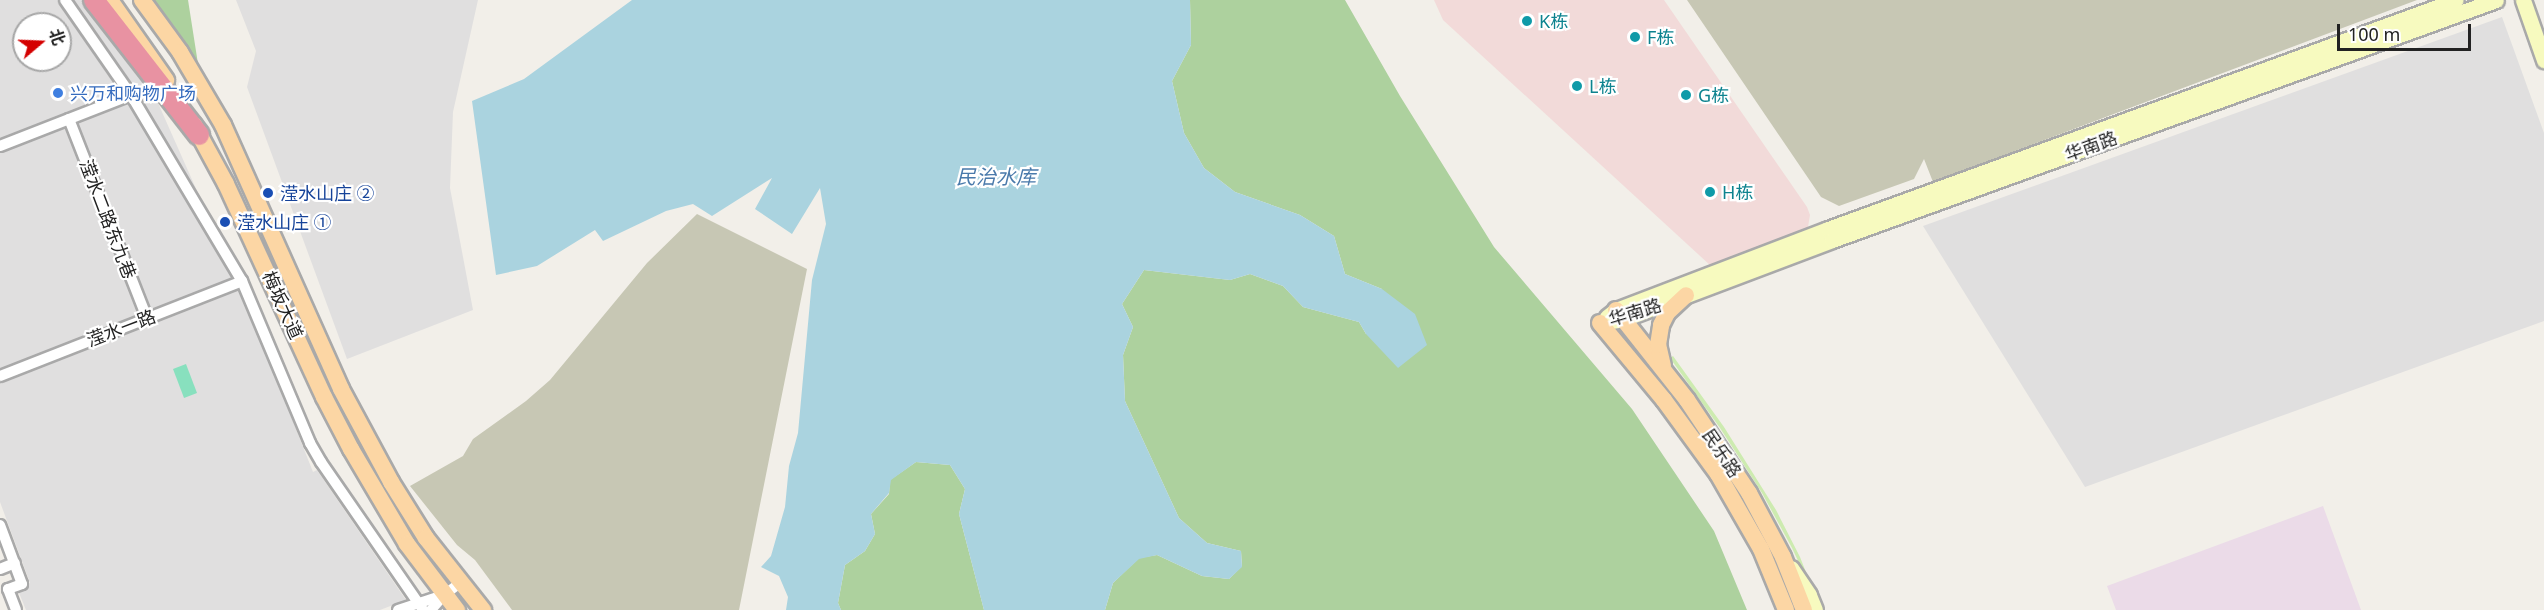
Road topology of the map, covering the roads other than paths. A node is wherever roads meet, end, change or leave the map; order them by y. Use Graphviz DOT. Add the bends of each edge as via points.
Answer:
graph roads {
  1 [pos="65,0"];
  2 [pos="94,0"];
  3 [pos="110,0"];
  4 [pos="142,0"];
  5 [pos="2456,0"];
  6 [pos="2496,0"];
  7 [pos="2523,0"];
  8 [pos="2533,0"];
  9 [pos="2544,31"];
  10 [pos="2544,60"];
  11 [pos="131,95"];
  12 [pos="69,119"];
  13 [pos="199,135"];
  14 [pos="0,146"];
  15 [pos="242,281"];
  16 [pos="1686,295"];
  17 [pos="1620,315"];
  18 [pos="147,318"];
  19 [pos="1600,323"];
  20 [pos="1667,375"];
  21 [pos="0,376"];
  22 [pos="0,525"];
  23 [pos="1783,557"];
  24 [pos="15,563"];
  25 [pos="0,569"];
  26 [pos="460,583"];
  27 [pos="444,595"];
  28 [pos="420,606"];
  29 [pos="16,610"];
  30 [pos="399,610"];
  31 [pos="431,610"];
  32 [pos="457,610"];
  33 [pos="483,610"];
  34 [pos="1786,610"];
  35 [pos="1804,610"];
  36 [pos="1815,610"];
  1 -- 11 [label="street"];
  2 -- 13 [label="highway"];
  3 -- 13 [label="main road, 梅坂大道" via="152,58"];
  4 -- 26 [label="main road, 梅坂大道" via="190,68 223,125 341,389 372,448 426,537"];
  5 -- 17 [label="main road, 华南路" via="1839,225"];
  6 -- 16 [label="main road, 华南路"];
  7 -- 10 [label="main road"];
  8 -- 9 [label="main road"];
  11 -- 12 [label="street"];
  11 -- 15 [label="street"];
  12 -- 14 [label="street"];
  12 -- 18 [label="street, 滢水二路东九巷"];
  13 -- 27 [label="main road, 梅坂大道" via="351,449 406,544"];
  15 -- 18 [label="street, 滢水一路"];
  15 -- 28 [label="street" via="310,443"];
  16 -- 17 [label="main road, 华南路"];
  16 -- 20 [label="main road" via="1667,313 1659,331 1659,352"];
  17 -- 19 [label="main road, 华南路"];
  17 -- 20 [label="main road, 民乐路"];
  18 -- 21 [label="street, 滢水一路"];
  19 -- 34 [label="main road, 民乐路" via="1664,400 1737,504"];
  20 -- 23 [label="main road, 民乐路" via="1749,493"];
  22 -- 24 [label="street"];
  23 -- 35 [label="main road, 民乐路"];
  23 -- 36 [label="main road"];
  24 -- 25 [label="street"];
  24 -- 29 [label="street" via="22,584 8,589"];
  26 -- 27 [label="street"];
  26 -- 33 [label="main road, 梅坂大道"];
  27 -- 28 [label="street"];
  27 -- 31 [label="street"];
  27 -- 32 [label="main road, 梅坂大道"];
  28 -- 30 [label="street"];
}
